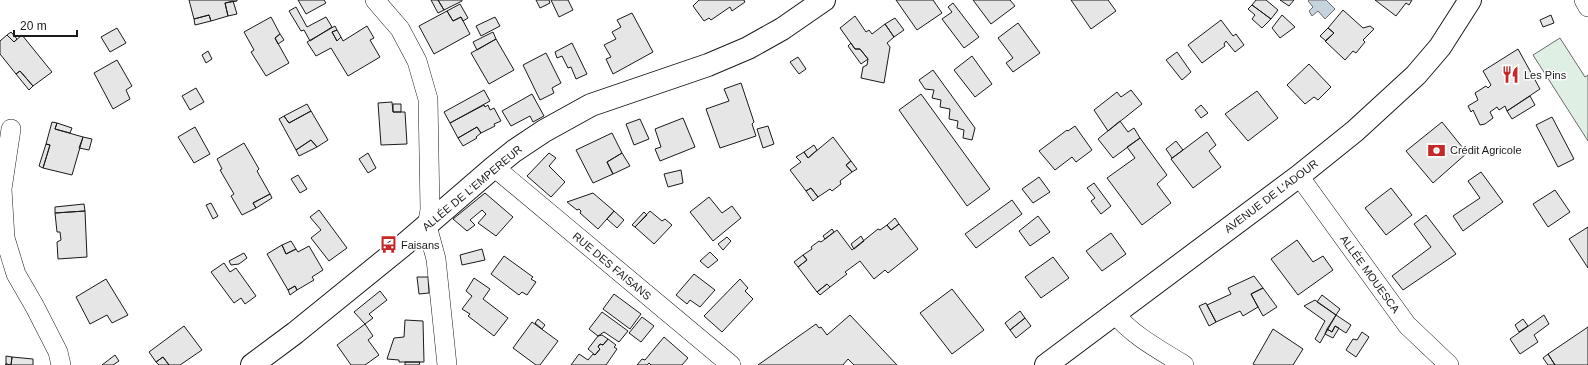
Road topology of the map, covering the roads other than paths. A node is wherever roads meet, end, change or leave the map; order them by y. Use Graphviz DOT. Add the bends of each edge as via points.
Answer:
graph roads {
  1 [pos="375,0"];
  2 [pos="824,0"];
  3 [pos="1470,0"];
  4 [pos="1584,0"];
  5 [pos="1588,7"];
  6 [pos="11,129"];
  7 [pos="494,167"];
  8 [pos="1299,176"];
  9 [pos="427,226"];
  10 [pos="1115,314"];
  11 [pos="61,365"];
  12 [pos="252,365"];
  13 [pos="447,365"];
  14 [pos="731,365"];
  15 [pos="1046,365"];
  16 [pos="1184,365"];
  17 [pos="1449,365"];
  1 -- 9 [label="street" via="400,29 416,61 428,99 430,210"];
  2 -- 7 [label="street, ALLÉE DE L'EMPEREUR" via="782,29 748,48 708,65 591,105 544,132"];
  3 -- 8 [label="street, AVENUE DE L'ADOUR" via="1440,47 1416,75 1355,131"];
  4 -- 5 [label="street"];
  6 -- 11 [label="street" via="2,189 5,238 16,274 35,307"];
  7 -- 9 [label="street, ALLÉE DE L'EMPEREUR"];
  7 -- 14 [label="street, RUE DES FAISANS"];
  8 -- 10 [label="street, AVENUE DE L'ADOUR"];
  8 -- 17 [label="street, ALLÉE MOUESCA" via="1407,325"];
  9 -- 12 [label="street, ALLÉE DE L'EMPEREUR"];
  9 -- 13 [label="street" via="436,259"];
  10 -- 15 [label="street, AVENUE DE L'ADOUR"];
  10 -- 16 [label="street" via="1138,336"];
}
